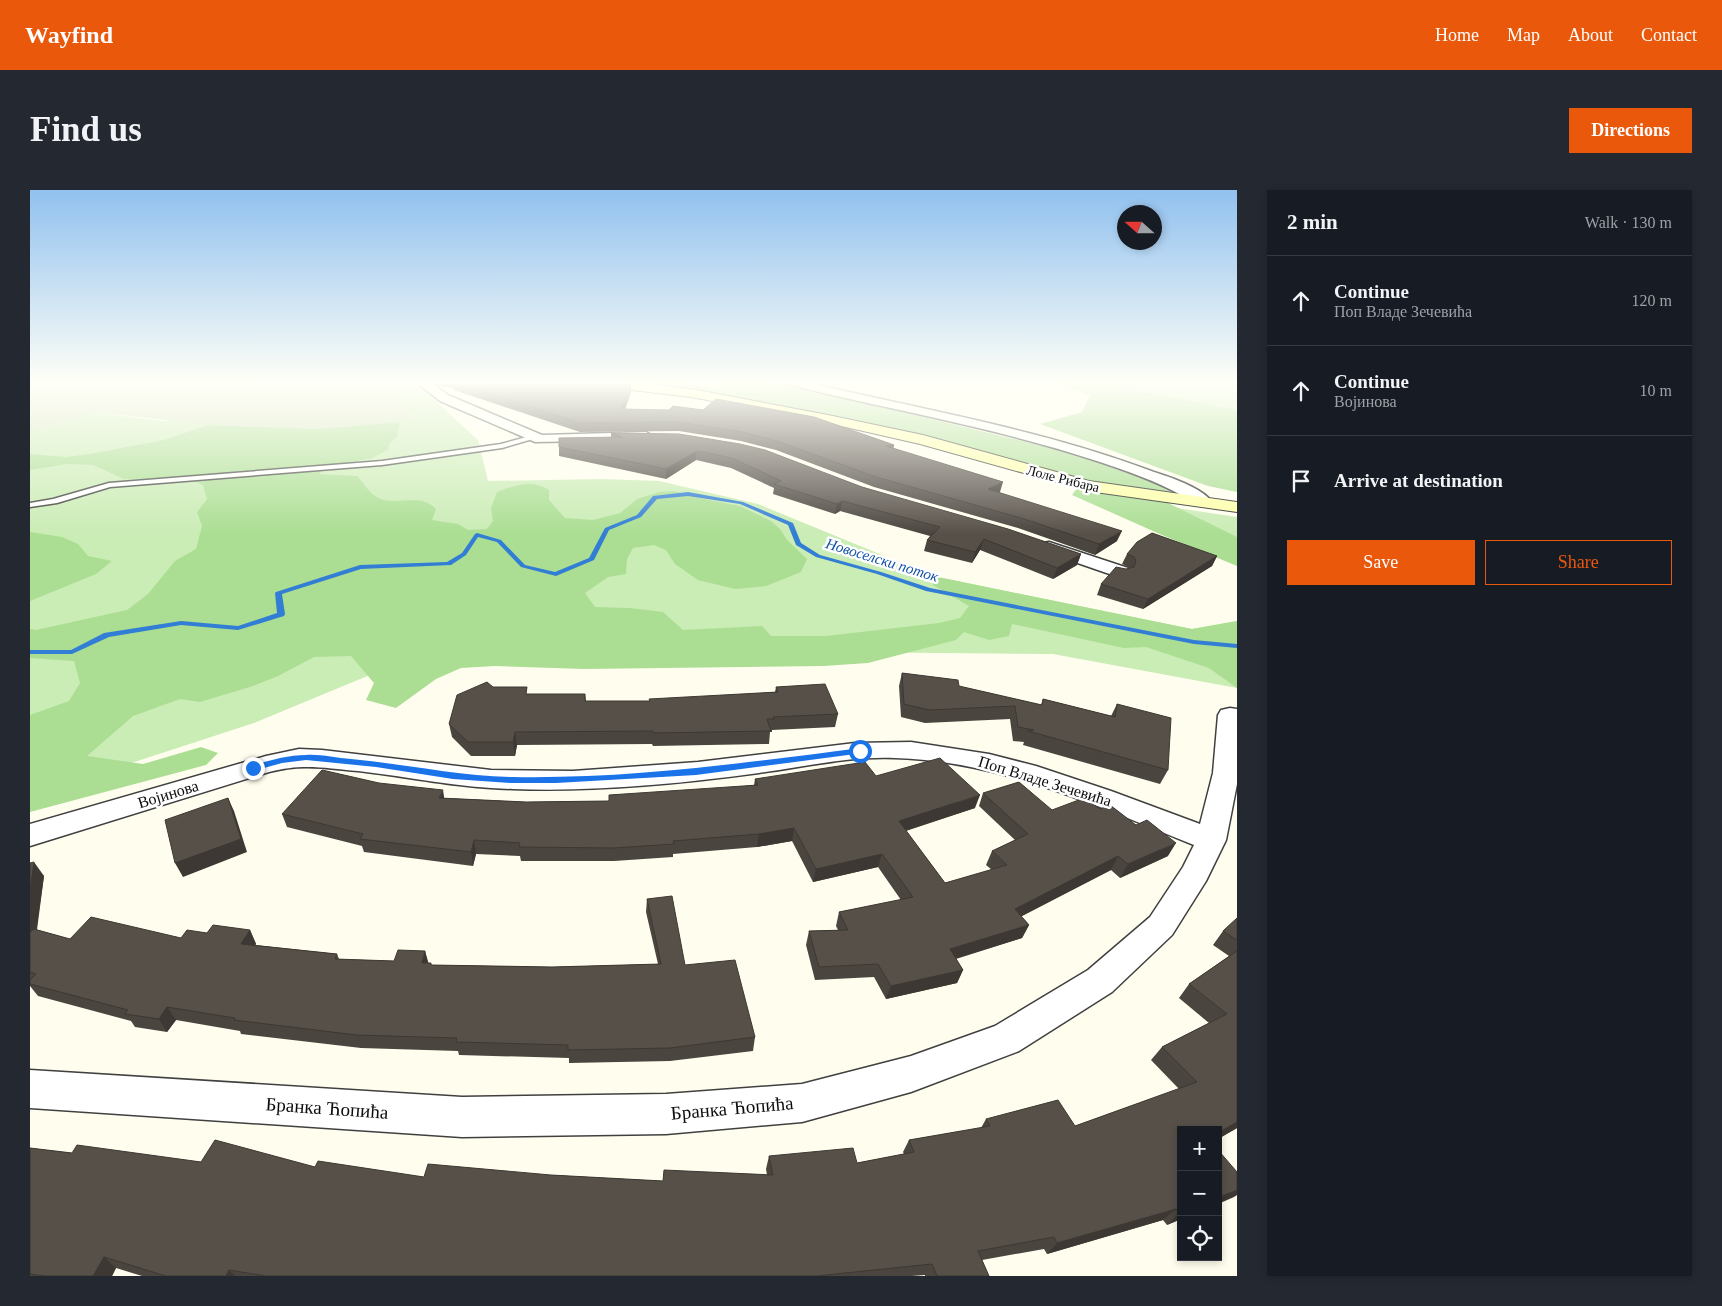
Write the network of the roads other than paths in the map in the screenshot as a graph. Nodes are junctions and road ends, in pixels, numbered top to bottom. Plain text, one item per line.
1 (524, 433) edge
2 (891, 433) edge
3 (1011, 433) edge
4 (534, 437) junction
5 (659, 437) edge
6 (1203, 501) junction
7 (30, 505) edge
8 (1237, 507) edge
9 (1038, 544) edge
10 (1121, 572) edge
11 (1230, 715) dead end
12 (306, 757) joint
13 (30, 835) edge
14 (1211, 840) junction
15 (30, 1089) edge

1 - 4 street
2 - 6 street, Лоле Рибара
3 - 6 street
4 - 5 street
4 - 7 lane
6 - 8 street, Лоле Рибара
9 - 10 street
11 - 14 street, Бранка Ћопића
12 - 13 street, Војинова
12 - 14 street, Поп Владе Зечевића
14 - 15 street, Бранка Ћопића

